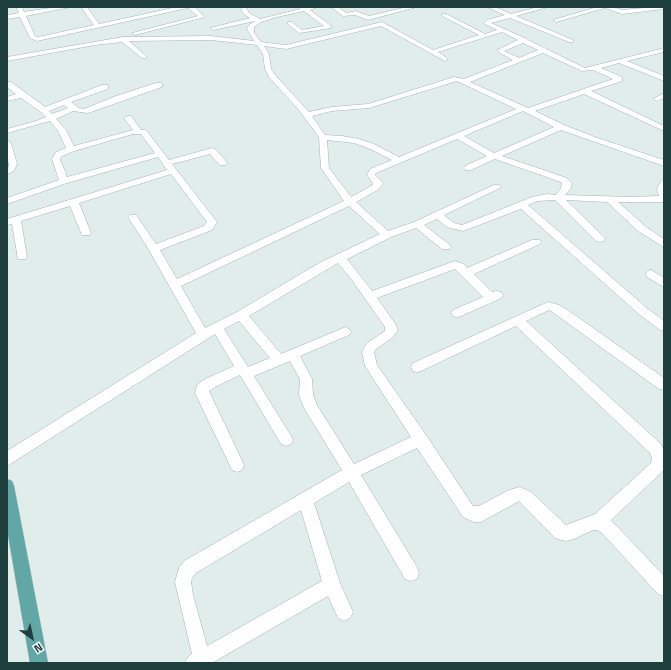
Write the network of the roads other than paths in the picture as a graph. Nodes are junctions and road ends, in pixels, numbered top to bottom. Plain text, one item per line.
1 (19, 7) edge
2 (68, 7) edge
3 (84, 7) edge
4 (185, 7) edge
5 (190, 7) edge
6 (246, 7) edge
7 (315, 7) edge
8 (352, 7) edge
9 (413, 7) edge
10 (417, 7) edge
11 (490, 7) edge
12 (545, 7) edge
13 (604, 7) edge
14 (608, 7) edge
15 (303, 8) edge
16 (336, 8) edge
17 (532, 8) edge
18 (662, 9) edge
19 (22, 15) junction
20 (444, 15) dead end
21 (510, 16) junction
22 (7, 17) edge
23 (257, 20) junction
24 (556, 20) dead end
25 (290, 23) dead end
26 (98, 26) junction
27 (213, 28) dead end
28 (503, 30) junction
29 (545, 30) junction
30 (485, 36) junction
31 (126, 39) junction
32 (523, 39) junction
33 (571, 41) dead end
34 (258, 44) junction
35 (544, 50) junction
36 (664, 50) edge
37 (432, 52) junction
38 (654, 52) junction
39 (664, 56) edge
40 (144, 57) dead end
41 (7, 59) edge
42 (445, 59) dead end
43 (518, 60) junction
44 (620, 61) junction
45 (595, 68) junction
46 (664, 79) edge
47 (464, 82) junction
48 (8, 84) edge
49 (159, 85) dead end
50 (106, 88) dead end
51 (584, 91) junction
52 (22, 95) junction
53 (664, 95) edge
54 (7, 99) edge
55 (657, 99) dead end
56 (65, 102) junction
57 (74, 108) junction
58 (44, 110) junction
59 (525, 110) junction
60 (307, 115) junction
61 (52, 118) junction
62 (128, 118) dead end
63 (561, 127) junction
64 (664, 129) edge
65 (7, 131) edge
66 (138, 131) junction
67 (458, 136) junction
68 (323, 137) junction
69 (7, 143) edge
70 (71, 149) junction
71 (160, 154) junction
72 (492, 156) junction
73 (398, 160) junction
74 (223, 163) dead end
75 (664, 163) edge
76 (169, 167) junction
77 (468, 168) dead end
78 (7, 171) edge
79 (64, 180) junction
80 (664, 183) edge
81 (497, 187) dead end
82 (558, 198) junction
83 (8, 199) edge
84 (609, 199) junction
85 (664, 199) edge
86 (73, 201) junction
87 (350, 202) junction
88 (522, 204) junction
89 (437, 214) junction
90 (133, 217) dead end
91 (12, 220) edge
92 (417, 224) junction
93 (86, 233) dead end
94 (387, 235) junction
95 (600, 239) dead end
96 (536, 242) dead end
97 (664, 244) edge
98 (446, 247) dead end
99 (154, 249) junction
100 (22, 257) dead end
101 (340, 258) junction
102 (466, 273) junction
103 (651, 274) dead end
104 (664, 283) edge
105 (174, 285) junction
106 (370, 296) junction
107 (457, 313) dead end
108 (240, 315) junction
109 (516, 320) junction
110 (217, 327) junction
111 (664, 327) edge
112 (345, 332) dead end
113 (203, 334) junction
114 (293, 355) junction
115 (279, 360) junction
116 (417, 367) dead end
117 (244, 371) junction
118 (664, 385) edge
119 (421, 439) junction
120 (286, 440) dead end
121 (7, 459) edge
122 (237, 465) dead end
123 (351, 473) junction
124 (7, 486) edge
125 (306, 501) junction
126 (598, 522) junction
127 (411, 573) dead end
128 (332, 585) junction
129 (664, 588) edge
130 (344, 612) dead end
131 (199, 661) edge
132 (40, 663) edge

1 - 19 street
2 - 19 street
3 - 26 street
4 - 26 street
5 - 31 street
6 - 23 street
7 - 15 street
8 - 16 street
9 - 10 street
9 - 16 street
11 - 21 street
12 - 17 street
13 - 24 street
14 - 18 street
15 - 23 street
15 - 25 street
17 - 21 street
19 - 22 street
19 - 26 street
20 - 30 street
21 - 28 street
21 - 29 street
23 - 27 street
23 - 34 street
28 - 30 street
28 - 32 street
29 - 32 street
29 - 33 street
30 - 37 street
31 - 34 street
31 - 40 street
31 - 41 street
32 - 35 street
32 - 43 street
34 - 37 street
34 - 60 street
35 - 43 street
35 - 45 street
36 - 38 street
37 - 42 street
38 - 39 street
38 - 44 street
43 - 47 street
44 - 45 street
44 - 46 street
45 - 51 street
47 - 59 street
47 - 60 street
48 - 52 street
49 - 57 street
50 - 56 street
51 - 59 street
51 - 64 street
52 - 54 street
52 - 58 street
53 - 55 street
56 - 57 street
56 - 58 street
57 - 61 street
58 - 61 street
59 - 63 street
59 - 67 street
60 - 68 street
61 - 65 street
61 - 70 street
62 - 66 street
63 - 72 street
63 - 75 street
66 - 70 street
66 - 71 street
67 - 72 street
67 - 73 street
68 - 73 street
68 - 87 street
69 - 78 street
70 - 79 street
71 - 76 street
71 - 79 street
72 - 77 street
72 - 82 street
73 - 87 street
74 - 76 street
76 - 86 street
76 - 99 street
79 - 83 street
80 - 85 street
81 - 89 street
82 - 84 street
82 - 88 street
82 - 95 street
84 - 85 street
84 - 97 street
86 - 91 street
86 - 93 street
87 - 94 street
87 - 105 street
88 - 89 street
88 - 111 street
89 - 92 street
90 - 99 street
91 - 100 street
92 - 94 street
92 - 98 street
94 - 101 street
96 - 102 street
99 - 105 street
101 - 106 street
101 - 108 street
102 - 106 street
102 - 107 street
103 - 104 street
105 - 113 street
106 - 119 street
108 - 110 street
108 - 115 street
109 - 116 street
109 - 118 street
109 - 126 street
110 - 113 street
110 - 117 street
112 - 114 street
113 - 121 street
114 - 115 street
114 - 123 street
115 - 117 street
117 - 120 street
117 - 122 street
119 - 123 street
119 - 126 street
123 - 125 street
123 - 127 street
124 - 132 main road
125 - 128 street
125 - 131 street
126 - 129 street
128 - 130 street
128 - 131 street

